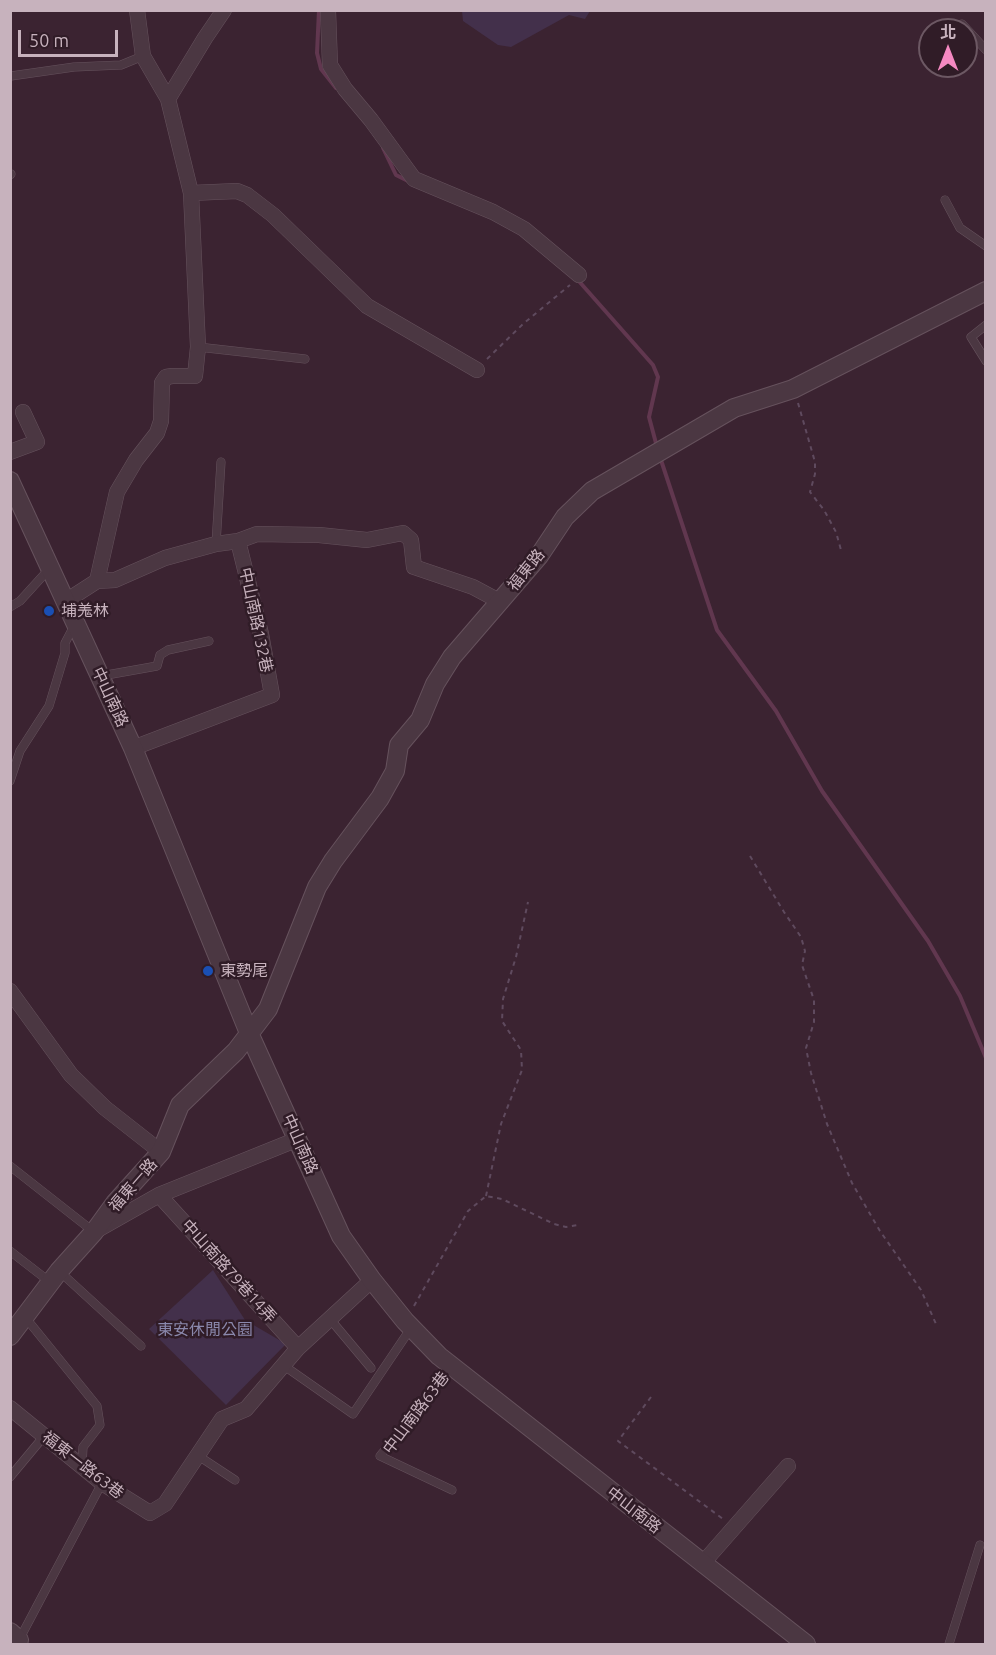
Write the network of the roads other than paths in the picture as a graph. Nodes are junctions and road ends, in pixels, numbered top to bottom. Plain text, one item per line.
1 (137, 10) edge
2 (224, 10) edge
3 (328, 10) edge
4 (143, 56) junction
5 (11, 76) edge
6 (168, 99) junction
7 (191, 193) junction
8 (945, 200) dead end
9 (986, 246) edge
10 (579, 276) dead end
11 (981, 296) edge
12 (986, 325) edge
13 (198, 347) junction
14 (304, 359) dead end
15 (986, 361) edge
16 (477, 370) road end
17 (23, 412) dead end
18 (10, 452) edge
19 (221, 462) dead end
20 (12, 486) edge
21 (238, 542) junction
22 (216, 544) junction
23 (50, 568) junction
24 (97, 581) junction
25 (66, 601) junction
26 (501, 602) junction
27 (10, 607) edge
28 (75, 625) junction
29 (209, 641) dead end
30 (101, 676) junction
31 (133, 748) junction
32 (10, 781) edge
33 (10, 991) edge
34 (249, 1032) junction
35 (298, 1139) junction
36 (161, 1152) junction
37 (10, 1167) edge
38 (159, 1195) junction
39 (94, 1232) junction
40 (10, 1251) edge
41 (54, 1276) junction
42 (372, 1280) junction
43 (25, 1317) junction
44 (330, 1319) junction
45 (408, 1324) junction
46 (10, 1336) edge
47 (141, 1346) dead end
48 (298, 1348) junction
49 (283, 1365) junction
50 (452, 1366) junction
51 (371, 1368) dead end
52 (10, 1408) edge
53 (45, 1436) junction
54 (197, 1455) junction
55 (81, 1466) junction
56 (788, 1466) dead end
57 (10, 1476) edge
58 (235, 1480) dead end
59 (102, 1483) junction
60 (452, 1490) dead end
61 (981, 1545) dead end
62 (702, 1564) junction
63 (17, 1640) edge
64 (806, 1644) edge
65 (949, 1644) edge

1 - 4 street
2 - 6 street
3 - 10 street
4 - 5 lane
4 - 6 street
6 - 7 street
7 - 13 street
7 - 16 street
8 - 9 lane
11 - 26 street, 福東路
12 - 15 lane
13 - 14 lane
13 - 24 street
17 - 18 street
19 - 22 lane
20 - 23 street, 中山南路
21 - 22 street
21 - 26 street
21 - 31 street, 中山南路132巷
22 - 24 street
23 - 25 street, 中山南路
23 - 27 lane
24 - 25 street
25 - 28 street, 中山南路
26 - 34 street, 福東路
28 - 30 street, 中山南路
28 - 32 lane
29 - 30 lane
30 - 31 street, 中山南路
31 - 34 street, 中山南路
33 - 36 street
34 - 35 street, 中山南路
34 - 36 street, 福東一路
35 - 38 street
35 - 42 street, 中山南路
36 - 39 street, 福東一路
37 - 39 lane
38 - 39 street
38 - 48 street, 中山南路79巷14弄
39 - 41 street, 福東一路
40 - 41 lane
41 - 43 street, 福東一路
41 - 47 lane
42 - 44 street, 福東一路63巷
42 - 45 street, 中山南路
43 - 46 street, 福東一路
43 - 55 lane
44 - 48 street, 福東一路63巷
44 - 51 lane
45 - 49 lane
45 - 50 street, 中山南路
48 - 49 street, 福東一路63巷
49 - 54 street, 福東一路63巷
50 - 60 lane, 中山南路63巷
50 - 62 street, 中山南路
52 - 53 street, 福東一路63巷
53 - 55 street, 福東一路63巷
53 - 57 lane
54 - 58 lane
54 - 59 street, 福東一路63巷
55 - 59 street, 福東一路63巷
56 - 62 street
59 - 63 lane
61 - 65 lane
62 - 64 street, 中山南路

